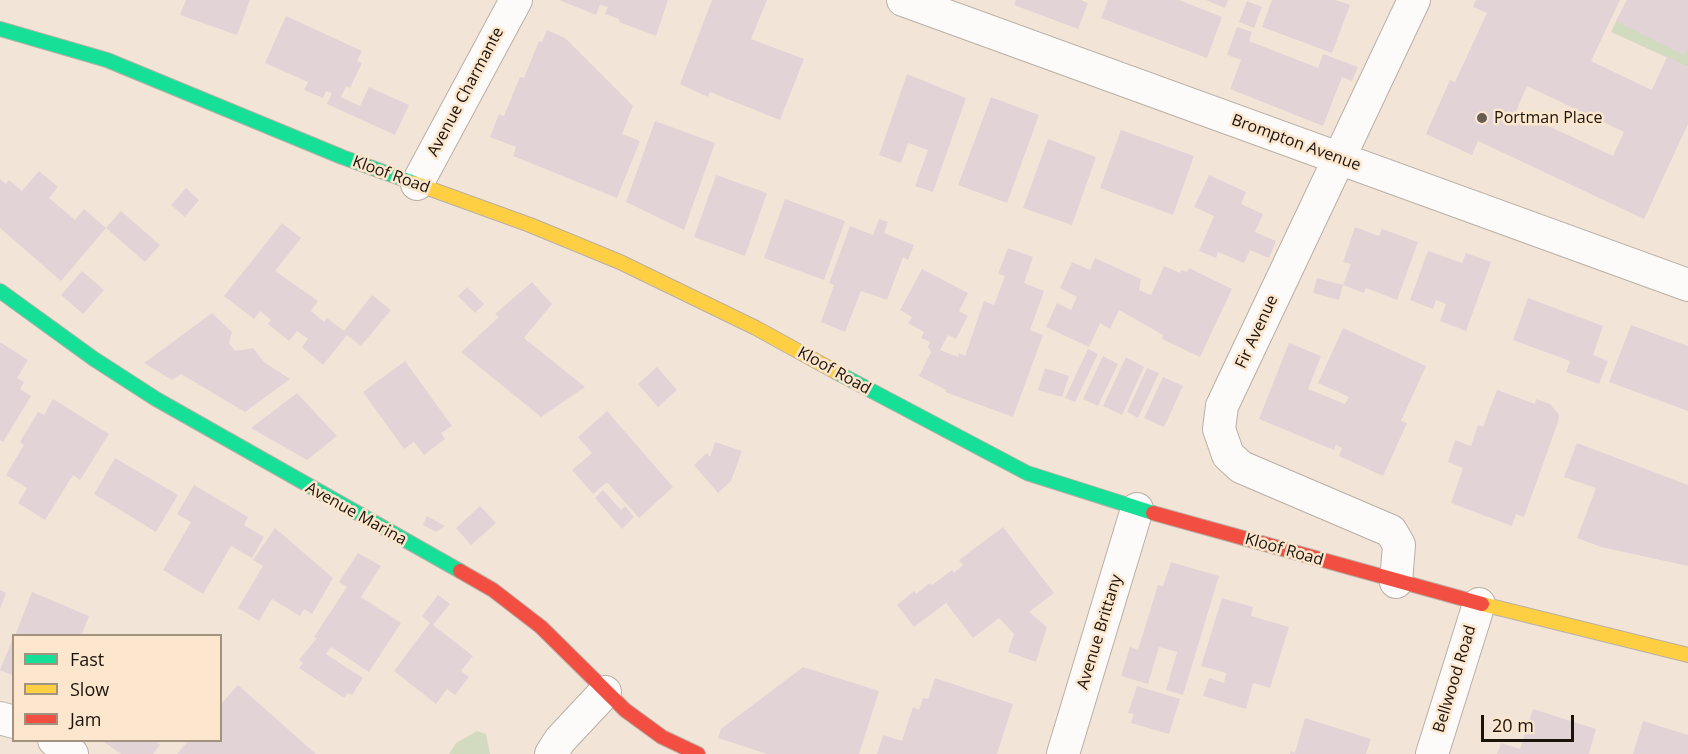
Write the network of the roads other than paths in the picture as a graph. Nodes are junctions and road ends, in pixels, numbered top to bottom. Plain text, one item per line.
1 (516, 0) edge
2 (903, 0) edge
3 (1414, 0) edge
4 (0, 29) edge
5 (1339, 160) junction
6 (417, 184) junction
7 (1688, 285) edge
8 (0, 291) edge
9 (1137, 509) junction
10 (1396, 582) junction
11 (1479, 604) junction
12 (1688, 655) edge
13 (605, 692) junction
14 (55, 742) edge
15 (72, 754) edge
16 (551, 754) edge
17 (698, 754) edge
18 (1063, 754) edge
19 (1432, 754) edge

1 - 6 street, Avenue Charmante
2 - 5 street, Brompton Avenue
3 - 5 street, Fir Avenue
4 - 6 main road, Kloof Road
5 - 7 street, Brompton Avenue
5 - 10 street, Fir Avenue
6 - 9 main road, Kloof Road
8 - 13 main road, Avenue Marina
9 - 10 main road, Kloof Road
9 - 18 street, Avenue Brittany
10 - 11 main road, Kloof Road
11 - 12 main road, Kloof Road
11 - 19 street, Bellwood Road
13 - 16 street
13 - 17 main road, Avenue Marina
14 - 15 street

